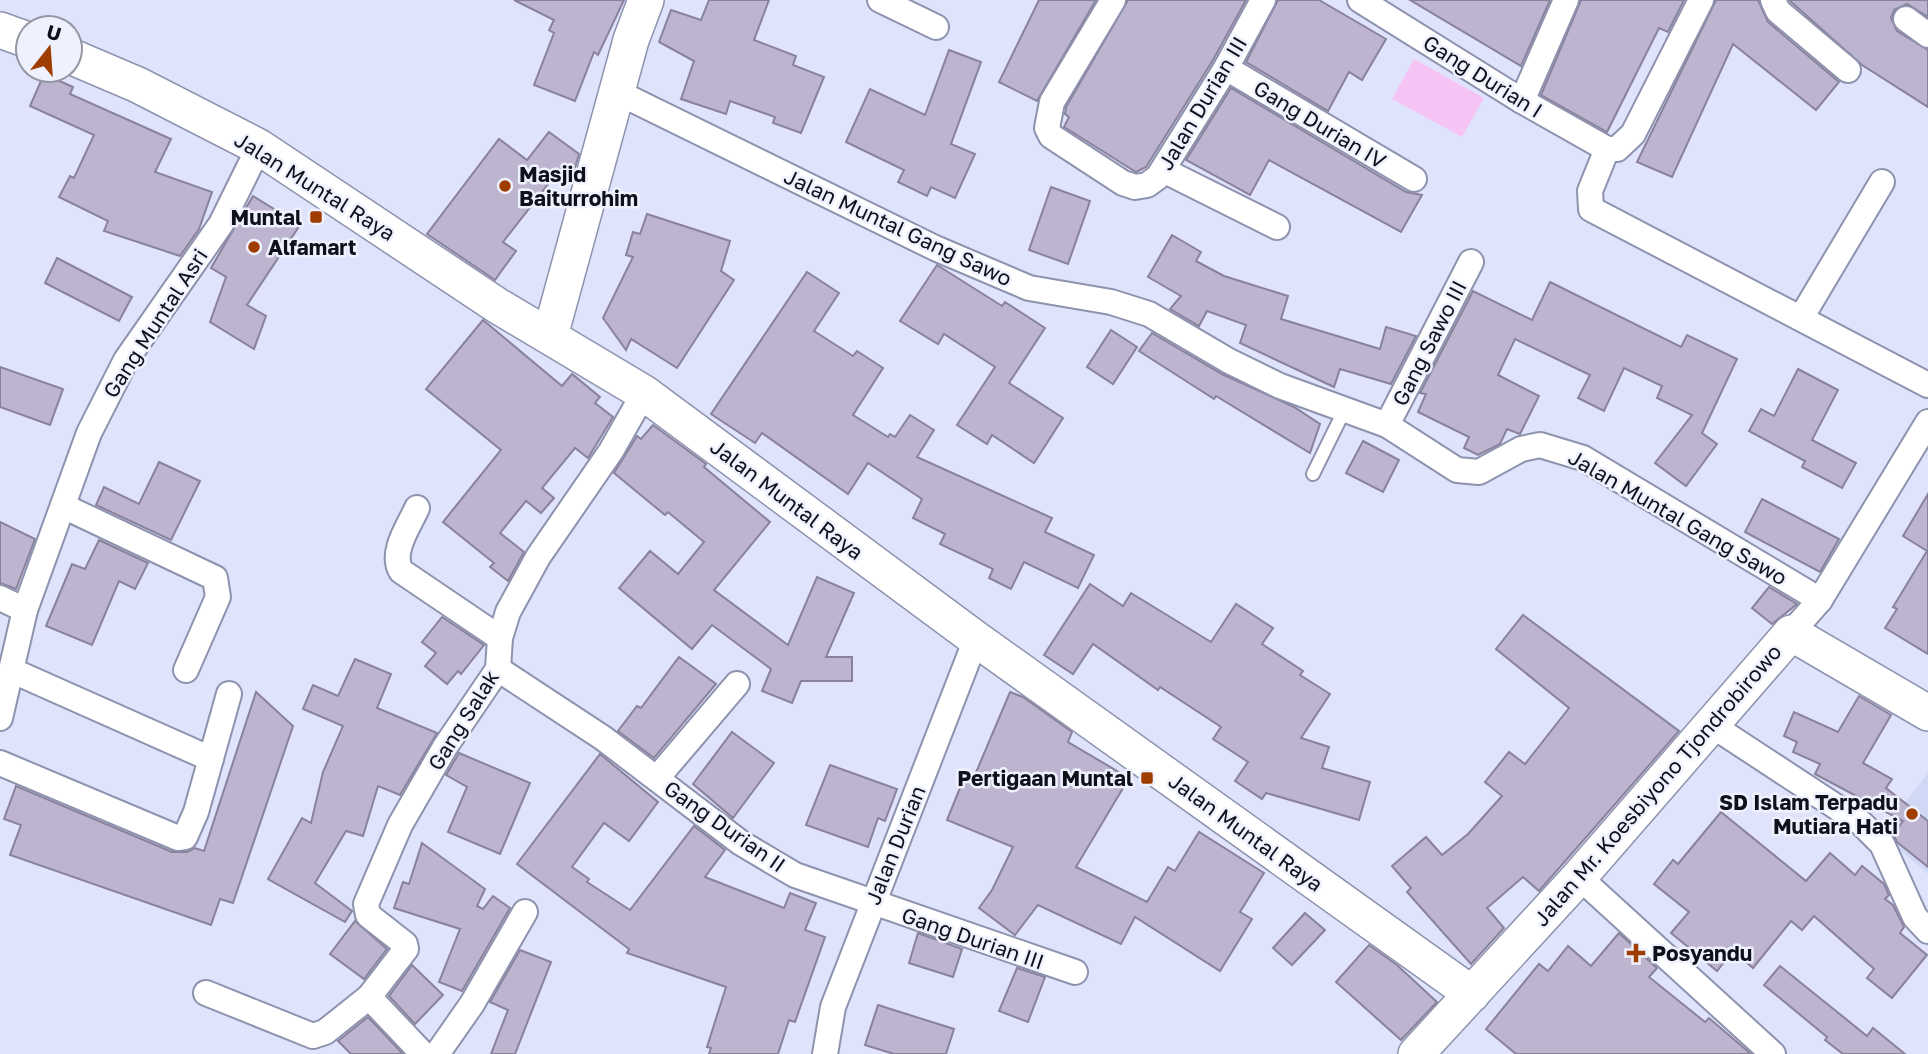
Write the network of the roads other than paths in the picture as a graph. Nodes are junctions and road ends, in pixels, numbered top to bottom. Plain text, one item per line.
1 (646, 0) edge
2 (880, 0) edge
3 (1113, 0) edge
4 (1263, 0) edge
5 (1360, 0) edge
6 (1566, 0) edge
7 (1701, 0) edge
8 (1773, 0) edge
9 (1906, 19) dead end
10 (936, 27) dead end
11 (1928, 35) edge
12 (84, 62) edge
13 (1226, 68) junction
14 (1848, 70) dead end
15 (617, 92) junction
16 (1522, 102) junction
17 (258, 147) junction
18 (1607, 149) junction
19 (1163, 170) junction
20 (1414, 179) dead end
21 (1882, 182) dead end
22 (1277, 227) dead end
23 (1471, 262) dead end
24 (1801, 318) junction
25 (550, 335) junction
26 (1928, 385) edge
27 (644, 393) junction
28 (1344, 411) junction
29 (1928, 422) edge
30 (1388, 425) junction
31 (1313, 474) dead end
32 (63, 506) junction
33 (417, 508) dead end
34 (0, 598) edge
35 (1820, 600) junction
36 (25, 610) junction
37 (1791, 633) junction
38 (500, 638) junction
39 (976, 639) junction
40 (498, 669) junction
41 (186, 670) dead end
42 (13, 671) junction
43 (737, 684) dead end
44 (229, 694) dead end
45 (1928, 713) edge
46 (0, 718) edge
47 (1710, 724) junction
48 (211, 759) junction
49 (0, 763) edge
50 (657, 778) junction
51 (1578, 877) junction
52 (872, 904) junction
53 (525, 912) dead end
54 (1928, 931) edge
55 (1075, 972) dead end
56 (206, 993) dead end
57 (1472, 994) junction
58 (369, 997) junction
59 (423, 1054) edge
60 (437, 1054) edge
61 (825, 1054) edge
62 (1416, 1054) edge
63 (1773, 1054) edge

1 - 15 main road
2 - 10 street
3 - 19 street, Jalan Durian III
4 - 13 street, Jalan Durian III
5 - 16 street, Gang Durian I
6 - 16 street
7 - 18 street
8 - 14 street
9 - 11 street
12 - 17 main road, Jalan Muntal Raya
13 - 19 street, Jalan Durian III
13 - 20 street, Gang Durian IV
15 - 25 main road
15 - 28 street, Jalan Muntal Gang Sawo
16 - 18 street, Gang Durian I
17 - 25 main road, Jalan Muntal Raya
17 - 32 street, Gang Muntal Asri
18 - 24 street
19 - 22 street
21 - 24 street
23 - 30 street, Gang Sawo III
24 - 26 street
25 - 27 main road, Jalan Muntal Raya
27 - 38 street, Gang Salak
27 - 39 main road, Jalan Muntal Raya
28 - 30 street, Jalan Muntal Gang Sawo
28 - 31 lane
29 - 35 street
30 - 35 street, Jalan Muntal Gang Sawo
32 - 36 street, Gang Muntal Asri
32 - 41 street
33 - 38 street
34 - 36 street
35 - 37 street
36 - 42 street, Gang Muntal Asri
37 - 45 main road, Jalan Mr. Koesbiyono Tjondrobirowo
37 - 47 main road, Jalan Mr. Koesbiyono Tjondrobirowo
38 - 40 street, Gang Salak
39 - 52 street, Jalan Durian
39 - 57 main road, Jalan Muntal Raya
40 - 50 street, Gang Durian II
40 - 58 street, Gang Salak
42 - 46 street, Gang Muntal Asri
42 - 48 street
43 - 50 street, Gang Durian II
44 - 48 street
47 - 51 main road, Jalan Mr. Koesbiyono Tjondrobirowo
47 - 54 street
48 - 49 street
50 - 52 street, Gang Durian II
51 - 57 main road, Jalan Mr. Koesbiyono Tjondrobirowo
51 - 63 street
52 - 55 street, Gang Durian III
52 - 61 street, Jalan Durian
53 - 60 street
56 - 58 street
57 - 62 main road, Jalan Mr. Koesbiyono Tjondrobirowo
58 - 59 street

